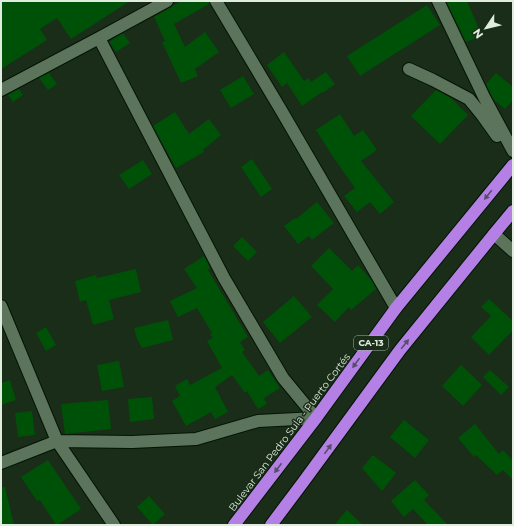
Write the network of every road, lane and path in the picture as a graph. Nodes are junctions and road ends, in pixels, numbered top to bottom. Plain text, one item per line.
1 (167, 1) edge
2 (216, 1) edge
3 (438, 1) edge
4 (99, 38) junction
5 (409, 69) dead end
6 (1, 90) edge
7 (513, 151) edge
8 (513, 164) edge
9 (513, 211) edge
10 (494, 234) junction
11 (513, 251) edge
12 (1, 306) edge
13 (396, 308) junction
14 (316, 418) junction
15 (57, 441) junction
16 (1, 462) edge
17 (114, 525) edge
18 (234, 525) edge
19 (271, 525) edge

1 - 4 street
2 - 13 street
3 - 7 street
4 - 6 street
4 - 14 street
5 - 8 street
8 -> 13 highway, Bulevar San Pedro Sula - Puerto Cortés / CA-13
9 - 10 highway, CA-13
10 - 11 street
19 -> 10 highway, CA-13
12 - 15 street
13 -> 14 highway, Bulevar San Pedro Sula - Puerto Cortés / CA-13
14 - 15 street
14 -> 18 highway, Bulevar San Pedro Sula - Puerto Cortés / CA-13
15 - 16 street
15 - 17 street

